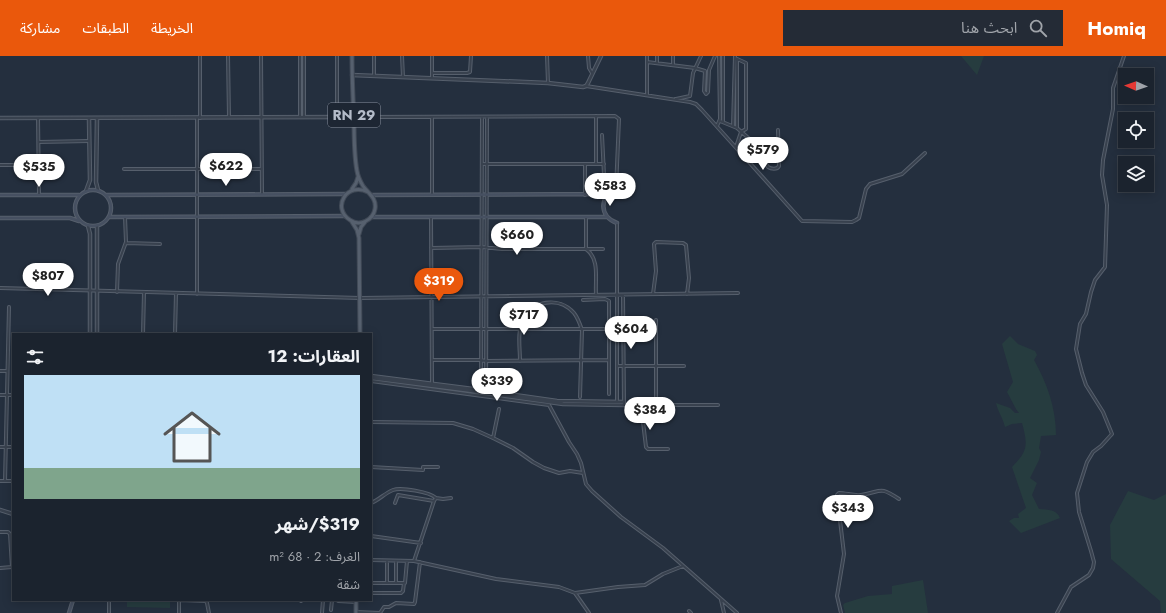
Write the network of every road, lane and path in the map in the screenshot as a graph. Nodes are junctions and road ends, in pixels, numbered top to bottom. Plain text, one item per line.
1 (200, 56) edge
2 (228, 56) edge
3 (261, 56) edge
4 (300, 56) edge
5 (304, 56) edge
6 (337, 56) edge
7 (352, 56) edge
8 (374, 56) edge
9 (402, 56) edge
10 (432, 56) edge
11 (471, 56) edge
12 (547, 56) edge
13 (588, 56) edge
14 (601, 56) edge
15 (647, 56) edge
16 (657, 56) edge
17 (673, 56) edge
18 (700, 56) edge
19 (715, 56) edge
20 (719, 56) edge
21 (723, 56) edge
22 (1124, 56) edge
23 (736, 58) edge
24 (647, 62) junction
25 (656, 63) junction
26 (673, 65) junction
27 (695, 68) junction
28 (432, 73) junction
29 (592, 73) junction
30 (352, 74) junction
31 (374, 75) junction
32 (403, 77) junction
33 (432, 78) junction
34 (300, 82) junction
35 (304, 82) junction
36 (548, 83) junction
37 (586, 86) junction
38 (647, 95) junction
39 (675, 100) junction
40 (337, 110) dead end
41 (487, 116) junction
42 (596, 116) junction
43 (228, 117) junction
44 (261, 117) junction
45 (300, 117) junction
46 (304, 117) junction
47 (354, 117) junction
48 (432, 117) junction
49 (482, 117) junction
50 (0, 118) edge
51 (38, 118) junction
52 (89, 118) junction
53 (199, 118) junction
54 (97, 119) junction
55 (720, 120) junction
56 (723, 122) junction
57 (717, 126) junction
58 (733, 126) junction
59 (737, 128) junction
60 (778, 130) dead end
61 (741, 132) junction
62 (602, 135) dead end
63 (89, 141) junction
64 (38, 142) junction
65 (736, 147) junction
66 (925, 153) dead end
67 (482, 164) junction
68 (487, 164) junction
69 (585, 164) junction
70 (596, 164) junction
71 (604, 164) junction
72 (0, 165) edge
73 (38, 165) junction
74 (262, 168) junction
75 (124, 169) dead end
76 (197, 169) junction
77 (358, 173) junction
78 (604, 175) dead end
79 (86, 190) junction
80 (98, 190) junction
81 (616, 190) joint
82 (350, 191) junction
83 (368, 192) junction
84 (80, 194) junction
85 (106, 194) junction
86 (197, 194) junction
87 (262, 194) junction
88 (346, 194) junction
89 (585, 194) junction
90 (608, 194) junction
91 (0, 195) edge
92 (39, 195) junction
93 (372, 195) junction
94 (432, 195) junction
95 (482, 195) junction
96 (486, 195) junction
97 (345, 216) junction
98 (108, 217) junction
99 (125, 217) junction
100 (197, 217) junction
101 (371, 217) junction
102 (586, 217) junction
103 (606, 217) junction
104 (0, 218) edge
105 (431, 218) junction
106 (482, 218) junction
107 (486, 218) junction
108 (79, 221) junction
109 (366, 221) junction
110 (352, 222) junction
111 (617, 223) joint
112 (88, 226) junction
113 (97, 226) junction
114 (359, 238) junction
115 (126, 243) junction
116 (160, 244) dead end
117 (482, 247) junction
118 (431, 248) junction
119 (486, 248) junction
120 (586, 249) junction
121 (603, 249) dead end
122 (0, 288) edge
123 (90, 290) junction
124 (97, 290) junction
125 (117, 292) junction
126 (144, 292) junction
127 (176, 293) junction
128 (738, 293) dead end
129 (197, 294) junction
130 (654, 294) junction
131 (687, 294) junction
132 (596, 295) junction
133 (616, 295) junction
134 (623, 295) junction
135 (482, 296) junction
136 (486, 296) junction
137 (432, 297) junction
138 (360, 298) junction
139 (583, 300) dead end
140 (9, 307) dead end
141 (656, 320) dead end
142 (432, 329) junction
143 (482, 329) junction
144 (486, 329) junction
145 (520, 329) junction
146 (581, 329) junction
147 (610, 329) junction
148 (617, 329) junction
149 (90, 333) edge
150 (97, 333) edge
151 (143, 333) edge
152 (175, 333) edge
153 (360, 333) edge
154 (8, 344) junction
155 (12, 344) edge
156 (432, 360) junction
157 (482, 360) junction
158 (520, 360) junction
159 (581, 360) junction
160 (609, 360) junction
161 (486, 361) junction
162 (618, 366) junction
163 (624, 366) junction
164 (656, 366) junction
165 (684, 366) dead end
166 (0, 371) edge
167 (7, 371) junction
168 (372, 379) edge
169 (372, 379) edge
170 (432, 384) junction
171 (481, 391) junction
172 (486, 392) junction
173 (608, 394) dead end
174 (0, 395) edge
175 (7, 395) junction
176 (12, 395) edge
177 (580, 397) dead end
178 (617, 403) junction
179 (624, 403) junction
180 (641, 405) junction
181 (656, 405) junction
182 (718, 405) dead end
183 (499, 409) dead end
184 (372, 422) edge
185 (494, 438) junction
186 (0, 447) edge
187 (6, 447) junction
188 (12, 447) edge
189 (668, 449) dead end
190 (372, 467) edge
191 (438, 467) dead end
192 (583, 473) junction
193 (0, 481) edge
194 (5, 481) junction
195 (12, 481) edge
196 (436, 498) junction
197 (451, 498) dead end
198 (899, 499) dead end
199 (434, 501) junction
200 (372, 502) edge
201 (395, 502) dead end
202 (0, 510) edge
203 (12, 514) edge
204 (0, 532) edge
205 (372, 536) edge
206 (421, 543) junction
207 (372, 560) edge
208 (387, 561) junction
209 (396, 561) junction
210 (407, 561) junction
211 (414, 561) junction
212 (420, 562) junction
213 (683, 566) junction
214 (0, 568) edge
215 (12, 568) edge
216 (386, 582) junction
217 (374, 583) dead end
218 (396, 583) junction
219 (404, 583) junction
220 (372, 593) edge
221 (575, 593) junction
222 (721, 599) junction
223 (73, 601) edge
224 (109, 601) edge
225 (179, 601) edge
226 (205, 601) edge
227 (323, 601) edge
228 (332, 601) edge
229 (338, 601) dead end
230 (356, 601) edge
231 (331, 610) dead end
232 (356, 612) edge
233 (69, 613) edge
234 (109, 613) edge
235 (179, 613) edge
236 (209, 613) edge
237 (322, 613) edge
238 (589, 613) edge
239 (724, 613) edge
240 (737, 613) edge
241 (841, 613) edge
242 (1057, 613) edge

1 - 53 street
2 - 43 street
3 - 44 street
4 - 34 street
5 - 35 street
6 - 40 street
7 - 30 main road, RN 29
8 - 31 street
9 - 32 street
10 - 28 street
11 - 28 street
12 - 36 street
13 - 29 street
14 - 29 street
15 - 24 street
16 - 25 street
17 - 26 street
18 - 27 street
19 - 27 street
20 - 55 street
21 - 56 street
22 - 242 street
23 - 58 street
23 - 59 street
23 - 61 street
24 - 25 street
24 - 38 street
25 - 26 street
26 - 27 street
27 - 39 street
28 - 33 street
29 - 37 street
30 - 31 street
30 - 47 main road, RN 29
31 - 32 street
32 - 33 street
33 - 36 street
34 - 35 street
34 - 45 street
35 - 46 street
36 - 37 street
37 - 38 street
38 - 39 street
39 - 57 street
41 - 42 street
41 - 49 street
41 - 68 street
42 - 70 street
42 - 81 street
43 - 44 street
43 - 53 street
44 - 45 street
44 - 74 street
45 - 46 street
46 - 47 street
47 - 48 street
47 - 77 main road, RN 29
48 - 49 street
48 - 94 street
49 - 67 street
50 - 51 street
51 - 52 street
51 - 64 street
52 - 54 street
52 - 63 street
53 - 54 street
53 - 76 street
54 - 80 street
55 - 56 street
55 - 57 street
56 - 58 street
57 - 65 street
58 - 59 street
59 - 61 street
60 - 61 street
61 - 65 street
62 - 71 street
63 - 64 street
63 - 79 street
64 - 73 street
65 - 66 street
67 - 68 street
67 - 95 street
68 - 69 street
68 - 96 street
69 - 70 street
69 - 89 street
70 - 71 street
71 - 78 street
72 - 73 street
73 - 92 street
74 - 76 street
74 - 87 street
75 - 76 street
76 - 86 street
77 - 82 main road
77 - 83 main road, RN 29
79 - 80 main road
79 - 84 main road
80 - 85 main road
81 - 90 main road
82 - 83 main road
82 - 88 main road
83 - 93 main road, RN 29
84 - 92 main road
84 - 108 main road
85 - 86 main road
85 - 98 main road
86 - 87 main road
86 - 100 street
87 - 88 main road
88 - 97 main road
89 - 90 main road
89 - 96 main road
90 - 103 main road
91 - 92 main road
93 - 94 main road
93 - 101 main road
94 - 95 main road
95 - 96 main road
95 - 106 street
96 - 107 street
97 - 100 main road
97 - 110 main road
98 - 99 main road
98 - 113 main road
99 - 100 main road
99 - 115 street
100 - 129 street
101 - 105 main road
101 - 109 main road
102 - 103 main road
102 - 107 main road
102 - 120 street
103 - 111 main road
104 - 108 main road
105 - 106 main road
105 - 118 street
106 - 107 main road
106 - 117 street
107 - 119 street
108 - 112 main road
109 - 110 main road
109 - 114 main road
110 - 114 main road
111 - 133 street
112 - 113 main road
112 - 123 street
113 - 124 street
114 - 138 main road
115 - 116 street
115 - 125 street
117 - 118 street
117 - 119 street
117 - 135 street
118 - 137 street
119 - 120 street
119 - 136 street
120 - 121 street
120 - 132 street
122 - 123 street
123 - 124 street
123 - 149 street
124 - 125 street
124 - 150 street
125 - 126 street
126 - 127 street
126 - 151 street
127 - 129 street
127 - 152 street
128 - 131 street
129 - 138 street
130 - 131 street
130 - 131 street
130 - 134 street
132 - 133 street
132 - 136 street
133 - 134 street
133 - 148 street
134 - 163 street
135 - 136 street
135 - 137 street
135 - 143 street
136 - 144 street
137 - 138 street
137 - 142 street
138 - 153 main road
139 - 147 street
140 - 154 street
141 - 164 street
142 - 143 street
142 - 156 street
143 - 144 street
143 - 157 street
144 - 145 street
144 - 161 street
145 - 146 street
145 - 146 street
145 - 158 street
146 - 147 street
146 - 159 street
147 - 148 street
147 - 160 street
148 - 162 street
154 - 155 street
154 - 167 street
156 - 157 street
156 - 170 street
157 - 161 street
157 - 171 street
158 - 159 street
158 - 161 street
159 - 160 street
159 - 177 street
160 - 173 street
161 - 172 street
162 - 163 street
162 - 178 street
163 - 164 street
163 - 179 street
164 - 165 street
164 - 181 street
166 - 167 street
167 - 175 street
168 - 170 street
169 - 192 street
170 - 171 street
171 - 172 street
172 - 178 street
174 - 175 street
175 - 176 street
175 - 187 street
178 - 179 street
179 - 180 street
180 - 181 street
180 - 189 street
181 - 182 street
183 - 185 street
184 - 185 street
185 - 192 street
186 - 187 street
187 - 188 street
187 - 194 street
190 - 191 street
192 - 213 street
193 - 194 street
194 - 195 street
196 - 197 street
196 - 199 street
196 - 200 street
198 - 241 street
199 - 201 street
199 - 206 street
202 - 203 street
204 - 215 street
205 - 206 street
206 - 211 street
207 - 208 street
208 - 209 street
208 - 216 street
209 - 210 street
209 - 218 street
210 - 211 street
210 - 219 street
211 - 212 street
212 - 221 street
212 - 232 street
213 - 221 street
213 - 222 street
214 - 215 street
216 - 217 street
216 - 218 street
218 - 219 street
219 - 220 street
221 - 238 street
222 - 239 street
222 - 240 street
223 - 233 main road
224 - 234 street
225 - 235 street
226 - 236 street
227 - 237 street
228 - 231 street
229 - 230 street
230 - 232 main road

